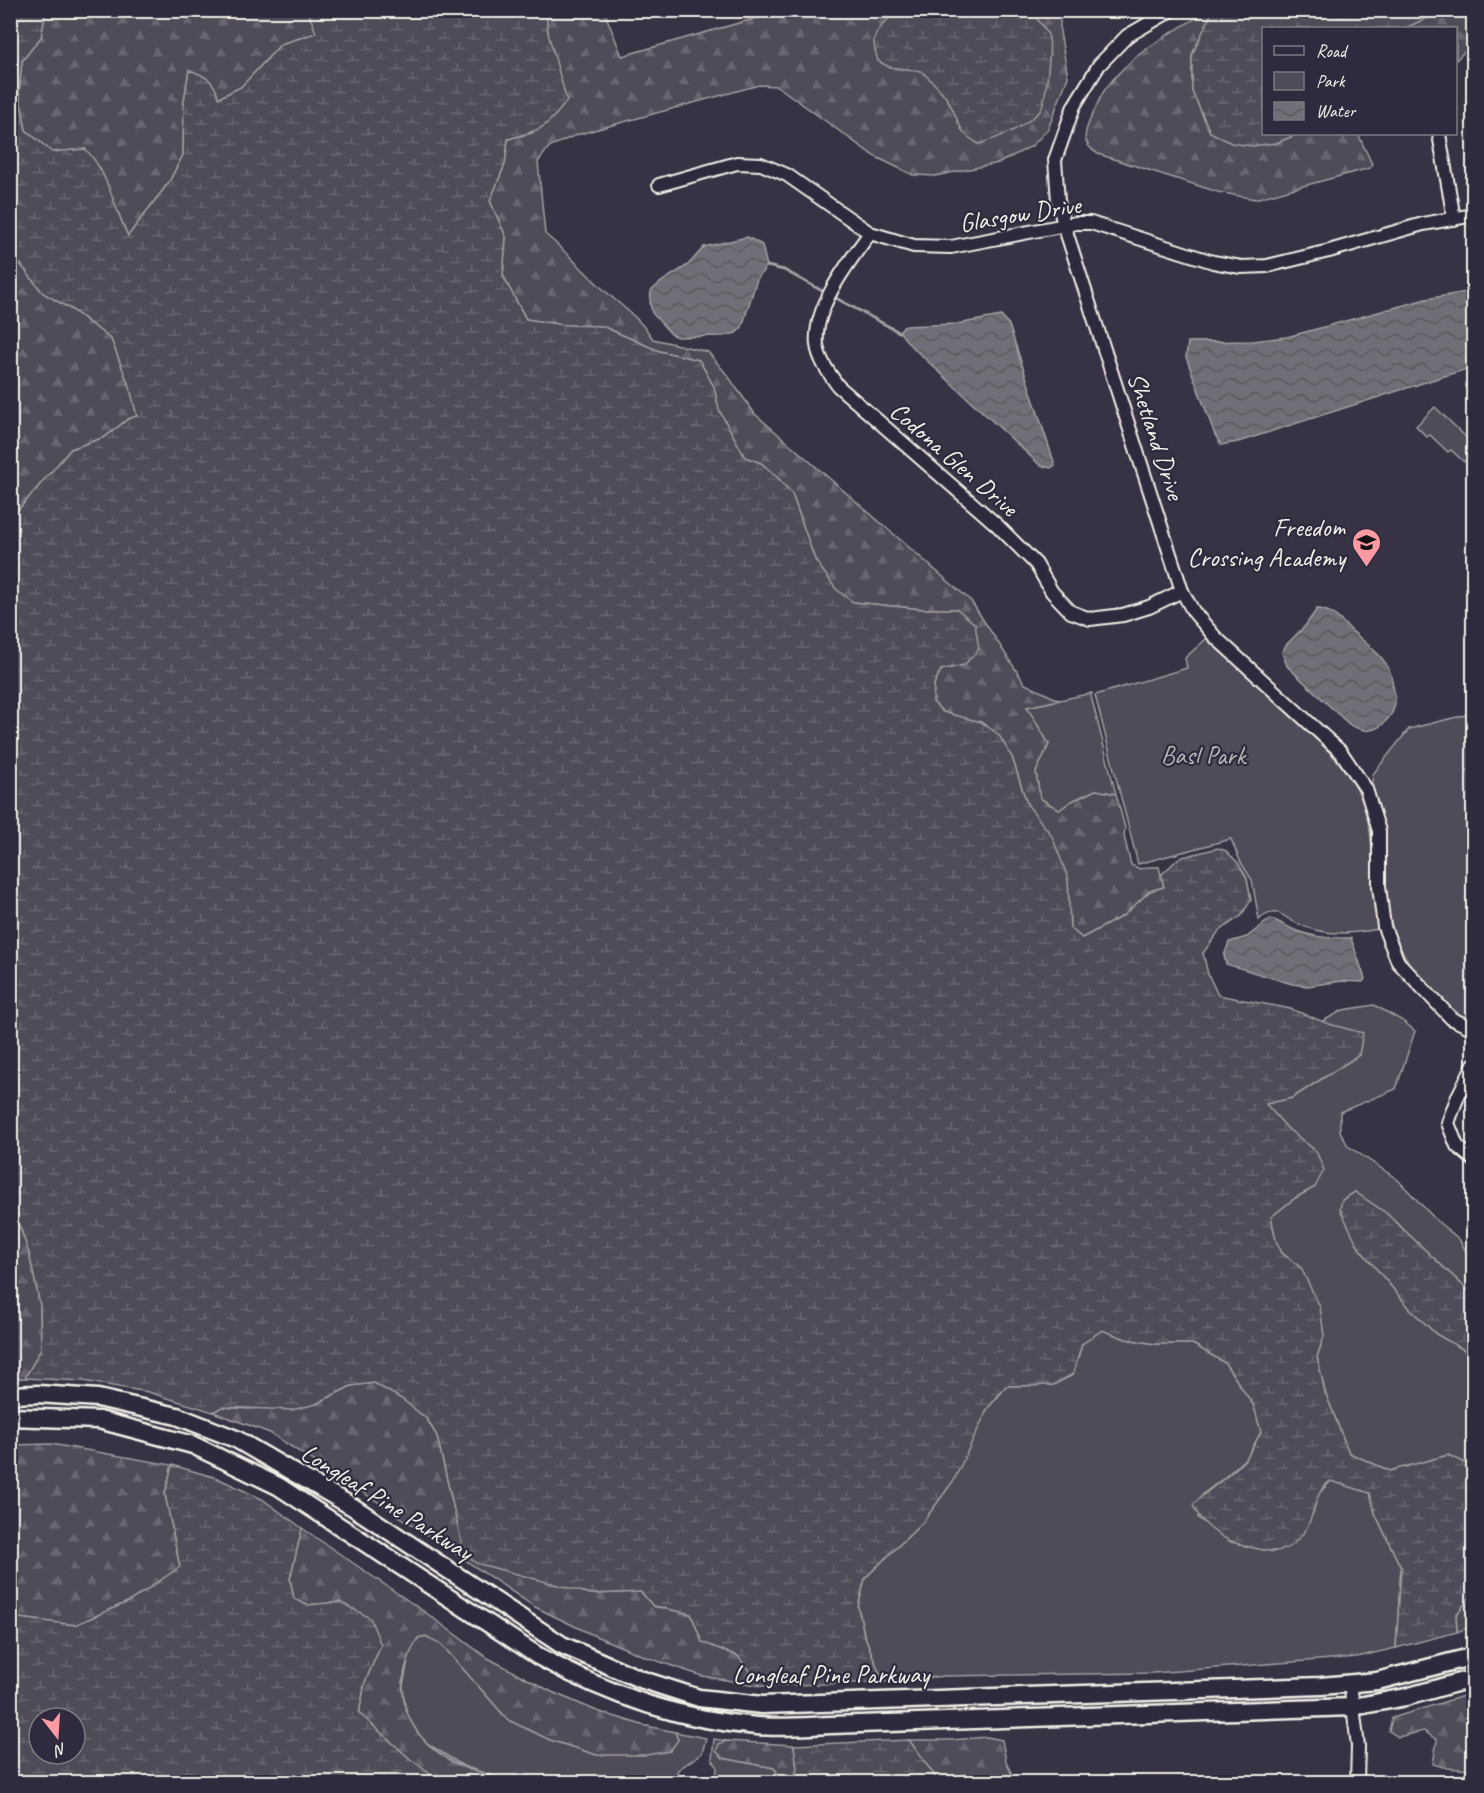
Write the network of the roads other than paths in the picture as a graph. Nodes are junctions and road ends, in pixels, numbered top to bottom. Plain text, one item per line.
1 (1172, 10) edge
2 (1438, 135) edge
3 (659, 185) dead end
4 (1473, 215) edge
5 (1454, 219) junction
6 (1064, 225) junction
7 (870, 234) junction
8 (1182, 591) junction
9 (1473, 1029) edge
10 (1473, 1064) edge
11 (1473, 1160) edge
12 (10, 1395) edge
13 (10, 1417) edge
14 (1473, 1656) edge
15 (1473, 1678) edge
16 (1350, 1683) junction
17 (664, 1687) junction
18 (1353, 1707) junction
19 (658, 1708) junction
20 (1357, 1782) edge

1 - 6 street, Shetland Drive
2 - 5 street
3 - 7 street, Glasgow Drive
4 - 5 street, Glasgow Drive
5 - 6 street, Glasgow Drive
6 - 7 street, Glasgow Drive
6 - 8 street, Shetland Drive
7 - 8 street, Codona Glen Drive
8 - 9 street, Shetland Drive
10 - 11 street
12 - 17 main road, Longleaf Pine Parkway
13 - 19 main road, Longleaf Pine Parkway
14 - 16 main road, Longleaf Pine Parkway
15 - 18 main road, Longleaf Pine Parkway
16 - 17 main road, Longleaf Pine Parkway
16 - 18 street
17 - 19 main road
18 - 19 main road, Longleaf Pine Parkway
18 - 20 street

